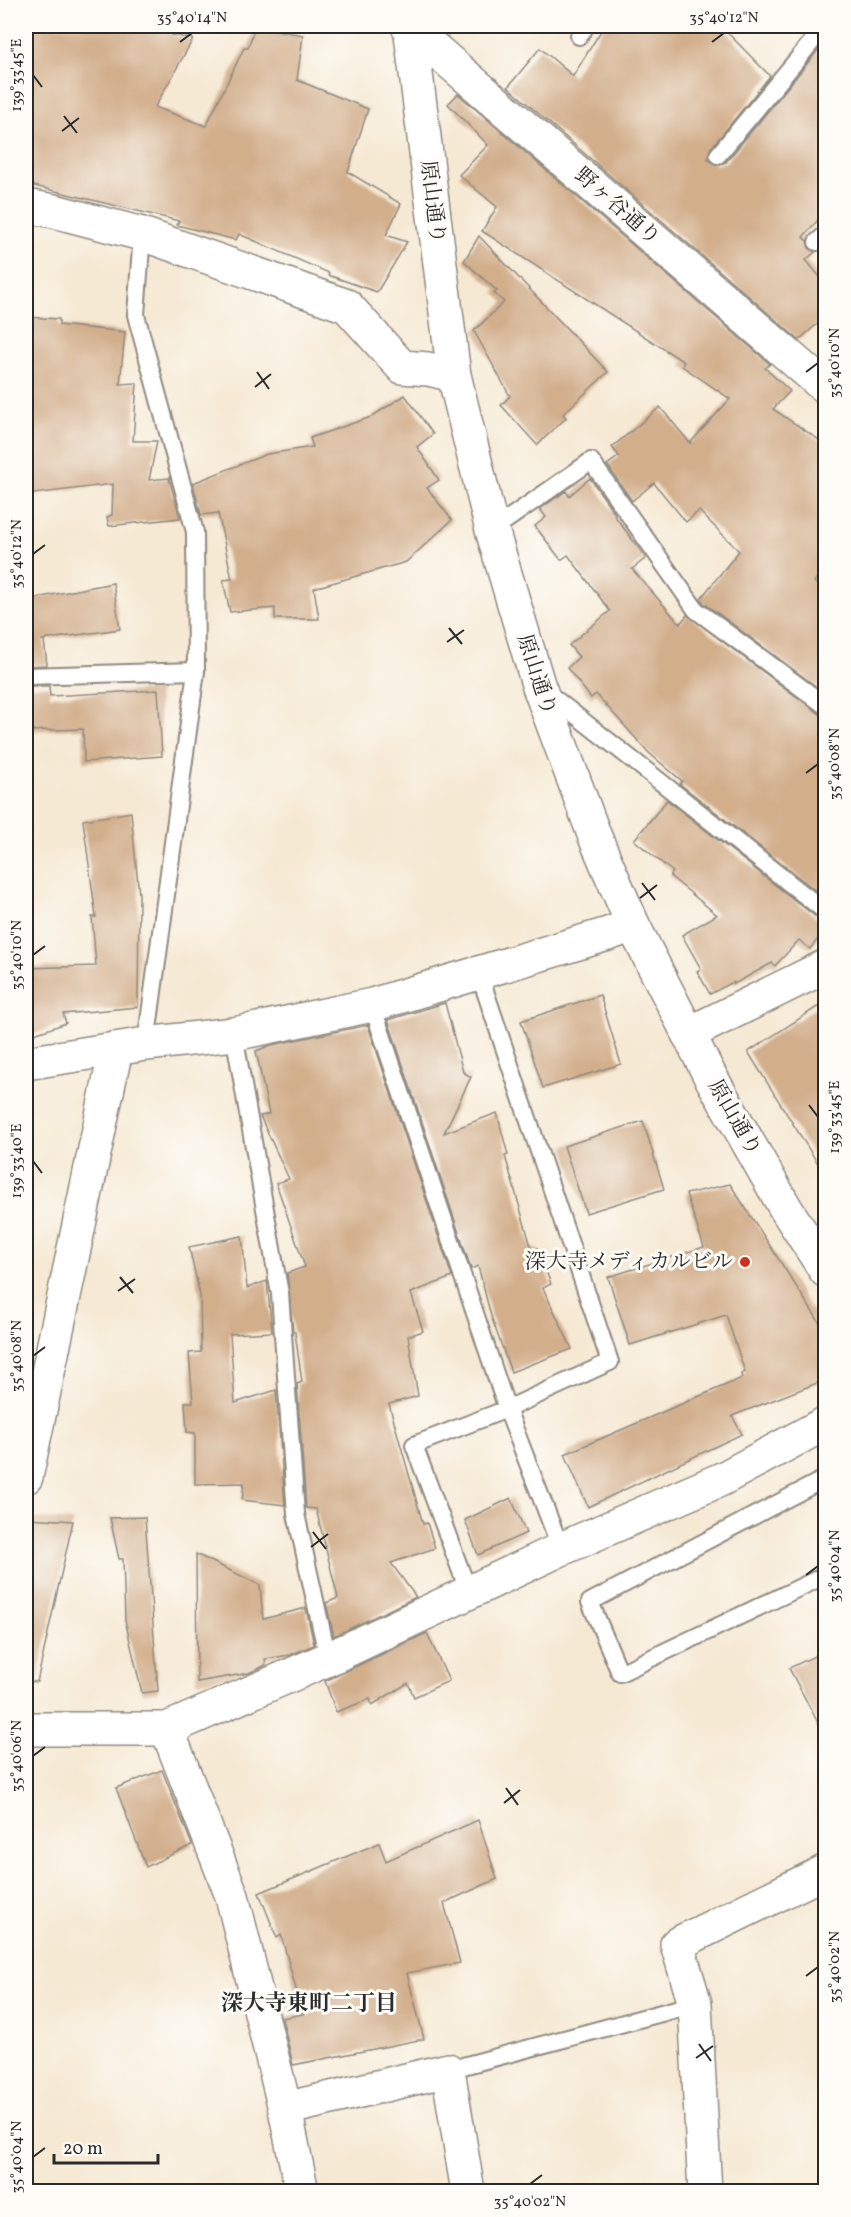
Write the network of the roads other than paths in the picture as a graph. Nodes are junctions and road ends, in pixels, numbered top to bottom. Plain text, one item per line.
1 (409, 26) edge
2 (825, 26) edge
3 (718, 156) dead end
4 (26, 206) edge
5 (142, 234) junction
6 (454, 375) junction
7 (825, 388) edge
8 (492, 530) junction
9 (196, 671) junction
10 (26, 676) edge
11 (537, 684) junction
12 (825, 706) edge
13 (825, 912) edge
14 (633, 925) junction
15 (825, 966) edge
16 (478, 973) junction
17 (372, 1005) junction
18 (234, 1034) junction
19 (688, 1034) junction
20 (131, 1047) junction
21 (26, 1063) edge
22 (825, 1271) edge
23 (507, 1409) junction
24 (825, 1423) edge
25 (26, 1477) edge
26 (825, 1478) edge
27 (561, 1549) junction
28 (825, 1575) edge
29 (469, 1593) junction
30 (328, 1659) junction
31 (167, 1729) junction
32 (26, 1730) edge
33 (825, 1871) edge
34 (695, 2004) junction
35 (448, 2070) junction
36 (285, 2109) junction
37 (302, 2192) edge
38 (468, 2192) edge
39 (705, 2192) edge

1 - 6 street, 原山通り
1 - 7 street, 野ヶ谷通り
2 - 3 lane
4 - 5 street
5 - 6 street
5 - 9 lane
6 - 8 street, 原山通り
8 - 11 street, 原山通り
8 - 12 lane
9 - 10 lane
9 - 20 lane
11 - 13 lane
11 - 14 street, 原山通り
14 - 16 street
14 - 19 street, 原山通り
15 - 19 street
16 - 17 street
16 - 23 lane
17 - 18 street
17 - 23 lane
18 - 20 street
18 - 30 lane
19 - 22 street, 原山通り
20 - 21 street
20 - 25 street
23 - 27 lane
23 - 29 lane
24 - 27 street
26 - 28 lane
27 - 29 street
29 - 30 street
30 - 31 street
31 - 32 street
31 - 36 street
33 - 34 street
34 - 35 lane
34 - 39 street
35 - 36 street
35 - 38 street
36 - 37 street

